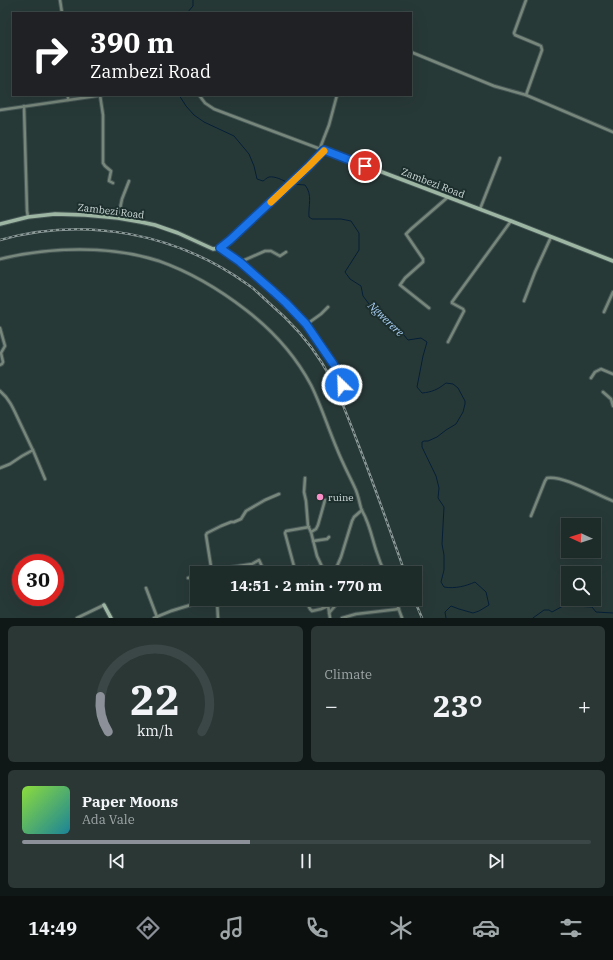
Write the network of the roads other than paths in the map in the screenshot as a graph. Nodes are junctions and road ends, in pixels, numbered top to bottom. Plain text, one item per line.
1 (60, 0) edge
2 (526, 0) edge
3 (62, 12) edge
4 (412, 52) edge
5 (526, 95) junction
6 (68, 96) edge
7 (94, 96) edge
8 (101, 96) edge
9 (200, 96) edge
10 (337, 96) edge
11 (68, 100) junction
12 (24, 106) junction
13 (0, 110) edge
14 (613, 132) edge
15 (322, 149) junction
16 (500, 158) dead end
17 (129, 181) dead end
18 (113, 183) dead end
19 (448, 198) junction
20 (480, 210) junction
21 (28, 217) junction
22 (118, 218) junction
23 (511, 221) junction
24 (0, 224) edge
25 (551, 237) junction
26 (220, 248) junction
27 (286, 252) dead end
28 (0, 259) edge
29 (613, 261) edge
30 (240, 262) junction
31 (613, 292) edge
32 (524, 301) dead end
33 (328, 307) dead end
34 (429, 308) dead end
35 (604, 312) dead end
36 (306, 324) junction
37 (0, 328) edge
38 (448, 342) dead end
39 (0, 365) edge
40 (613, 374) edge
41 (591, 378) dead end
42 (342, 385) dead end
43 (0, 391) edge
44 (603, 392) dead end
45 (613, 406) edge
46 (33, 450) junction
47 (0, 468) edge
48 (305, 478) dead end
49 (45, 479) dead end
50 (279, 494) dead end
51 (325, 500) dead end
52 (613, 501) edge
53 (362, 510) junction
54 (531, 516) dead end
55 (309, 527) junction
56 (311, 532) junction
57 (329, 537) dead end
58 (313, 541) junction
59 (211, 566) edge
60 (242, 566) edge
61 (262, 566) edge
62 (293, 566) edge
63 (322, 566) edge
64 (337, 566) edge
65 (382, 566) edge
66 (146, 588) dead end
67 (104, 605) joint
68 (190, 605) edge
69 (216, 606) edge
70 (308, 606) edge
71 (328, 606) joint
72 (335, 606) edge
73 (398, 606) edge
74 (399, 609) junction
75 (329, 613) junction
76 (156, 617) edge
77 (77, 618) edge
78 (111, 618) edge
79 (218, 618) edge
80 (330, 618) edge
81 (342, 618) edge
82 (402, 618) edge

1 - 3 street
2 - 5 street
4 - 5 street
5 - 14 street
6 - 11 street
7 - 11 street
8 - 18 street
9 - 15 street
10 - 15 street
11 - 12 street
12 - 13 street
12 - 21 street
15 - 19 main road, Zambezi Road
15 - 26 main road
16 - 20 street
17 - 22 street
19 - 20 main road, Zambezi Road
19 - 34 street
20 - 23 main road, Zambezi Road
21 - 22 main road, Zambezi Road
21 - 24 main road, Zambezi Road
22 - 26 main road, Zambezi Road
23 - 25 main road, Zambezi Road
23 - 38 street
25 - 29 main road, Zambezi Road
25 - 32 street
26 - 30 street
27 - 30 street
28 - 53 street
30 - 36 street
31 - 35 street
33 - 36 street
36 - 42 street
37 - 39 street
40 - 41 street
43 - 46 street
44 - 45 street
46 - 47 street
46 - 49 street
48 - 55 street
50 - 59 street
51 - 56 street
52 - 54 street
53 - 64 street
53 - 65 street
55 - 56 street
55 - 62 street
56 - 58 street
57 - 58 street
58 - 63 street
60 - 61 street
66 - 76 street
67 - 77 street
67 - 78 main road
68 - 76 street
69 - 79 street
70 - 71 street
71 - 75 street
72 - 75 street
73 - 74 street
74 - 81 street
74 - 82 street
75 - 80 street

